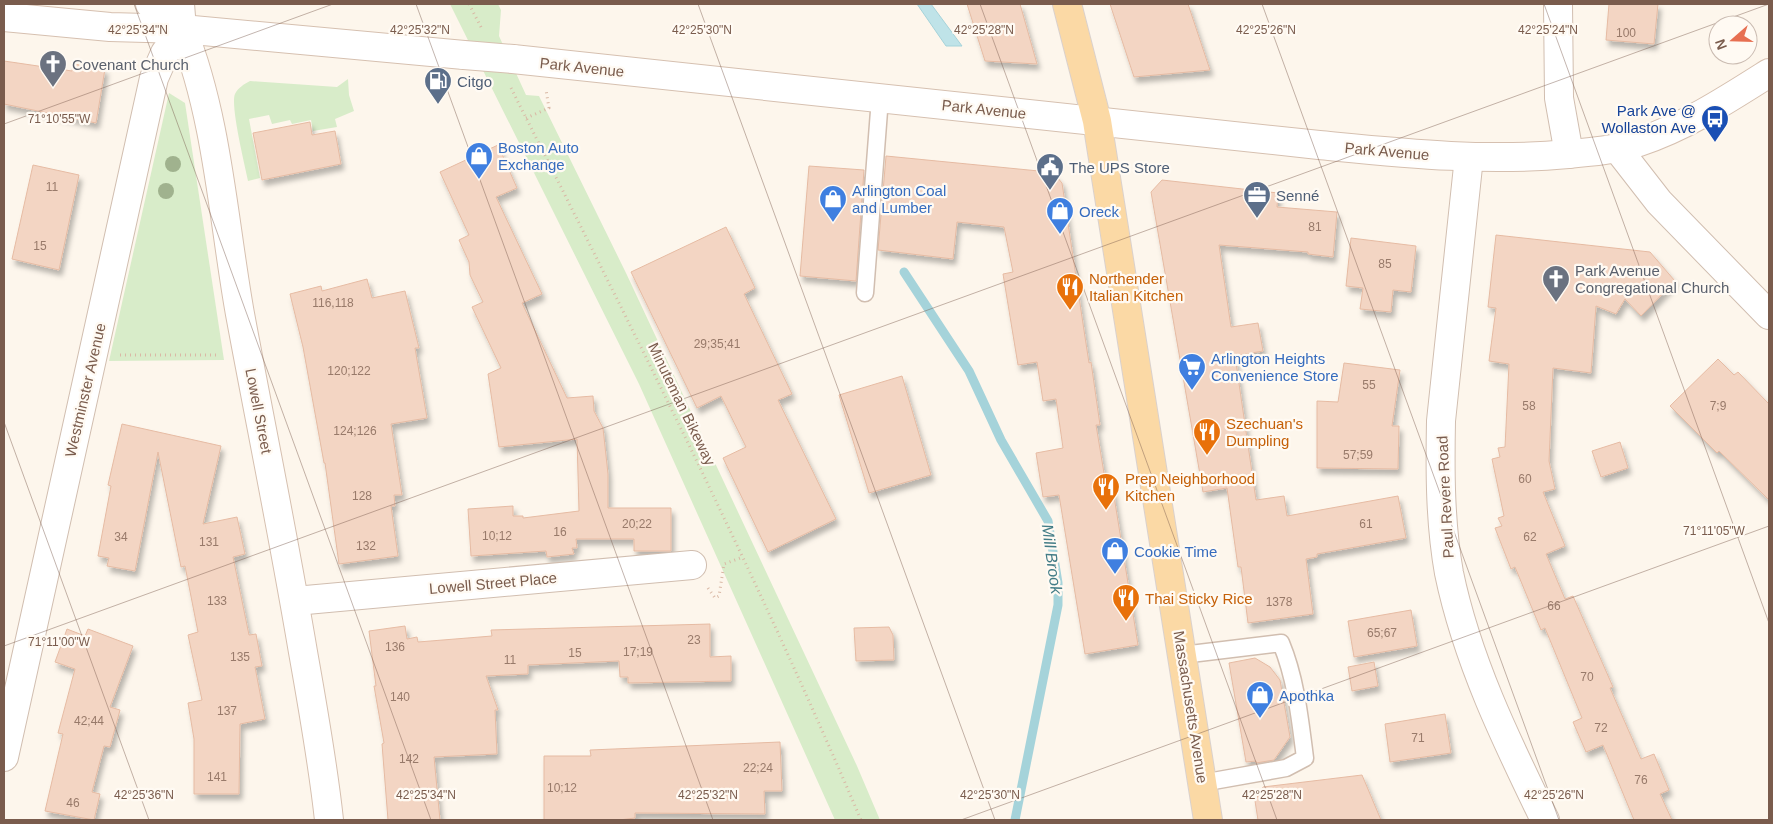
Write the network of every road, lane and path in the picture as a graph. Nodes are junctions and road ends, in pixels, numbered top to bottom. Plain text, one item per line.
1 (150, 4) edge
2 (469, 4) edge
3 (1067, 4) edge
4 (1558, 4) edge
5 (181, 17) edge
6 (4, 18) edge
7 (482, 30) dead end
8 (511, 71) junction
9 (1769, 74) edge
10 (546, 90) dead end
11 (880, 98) junction
12 (526, 118) junction
13 (1097, 121) junction
14 (1617, 148) junction
15 (1569, 154) junction
16 (1469, 157) junction
17 (865, 293) dead end
18 (1769, 315) edge
19 (115, 355) dead end
20 (217, 356) dead end
21 (744, 556) junction
22 (732, 561) dead end
23 (692, 565) dead end
24 (295, 601) junction
25 (1182, 655) junction
26 (4, 757) edge
27 (1202, 782) junction
28 (329, 820) edge
29 (861, 820) edge
30 (1208, 820) edge
31 (1545, 820) edge

1 - 5 main road
2 - 7 path
3 - 13 main road, Massachusetts Avenue
4 - 15 main road
5 - 6 main road, Park Avenue
5 - 8 main road, Park Avenue, bridge
5 - 24 main road, Lowell Street
5 - 26 main road, Westminster Avenue
8 - 11 main road, Park Avenue
8 - 12 path, Minuteman Bikeway
9 - 14 main road, Park Avenue
10 - 12 path
11 - 13 main road, Park Avenue
11 - 17 lane
12 - 21 path, Minuteman Bikeway
13 - 16 main road, Park Avenue
13 - 25 main road, Massachusetts Avenue
14 - 15 main road, Park Avenue
14 - 18 main road
15 - 16 main road, Park Avenue
16 - 31 main road, Paul Revere Road
19 - 20 path
21 - 22 path
21 - 29 path, Minuteman Bikeway
23 - 24 main road, Lowell Street Place
24 - 28 main road, Lowell Street
25 - 27 main road, Massachusetts Avenue
25 - 27 lane
27 - 30 main road, Massachusetts Avenue

